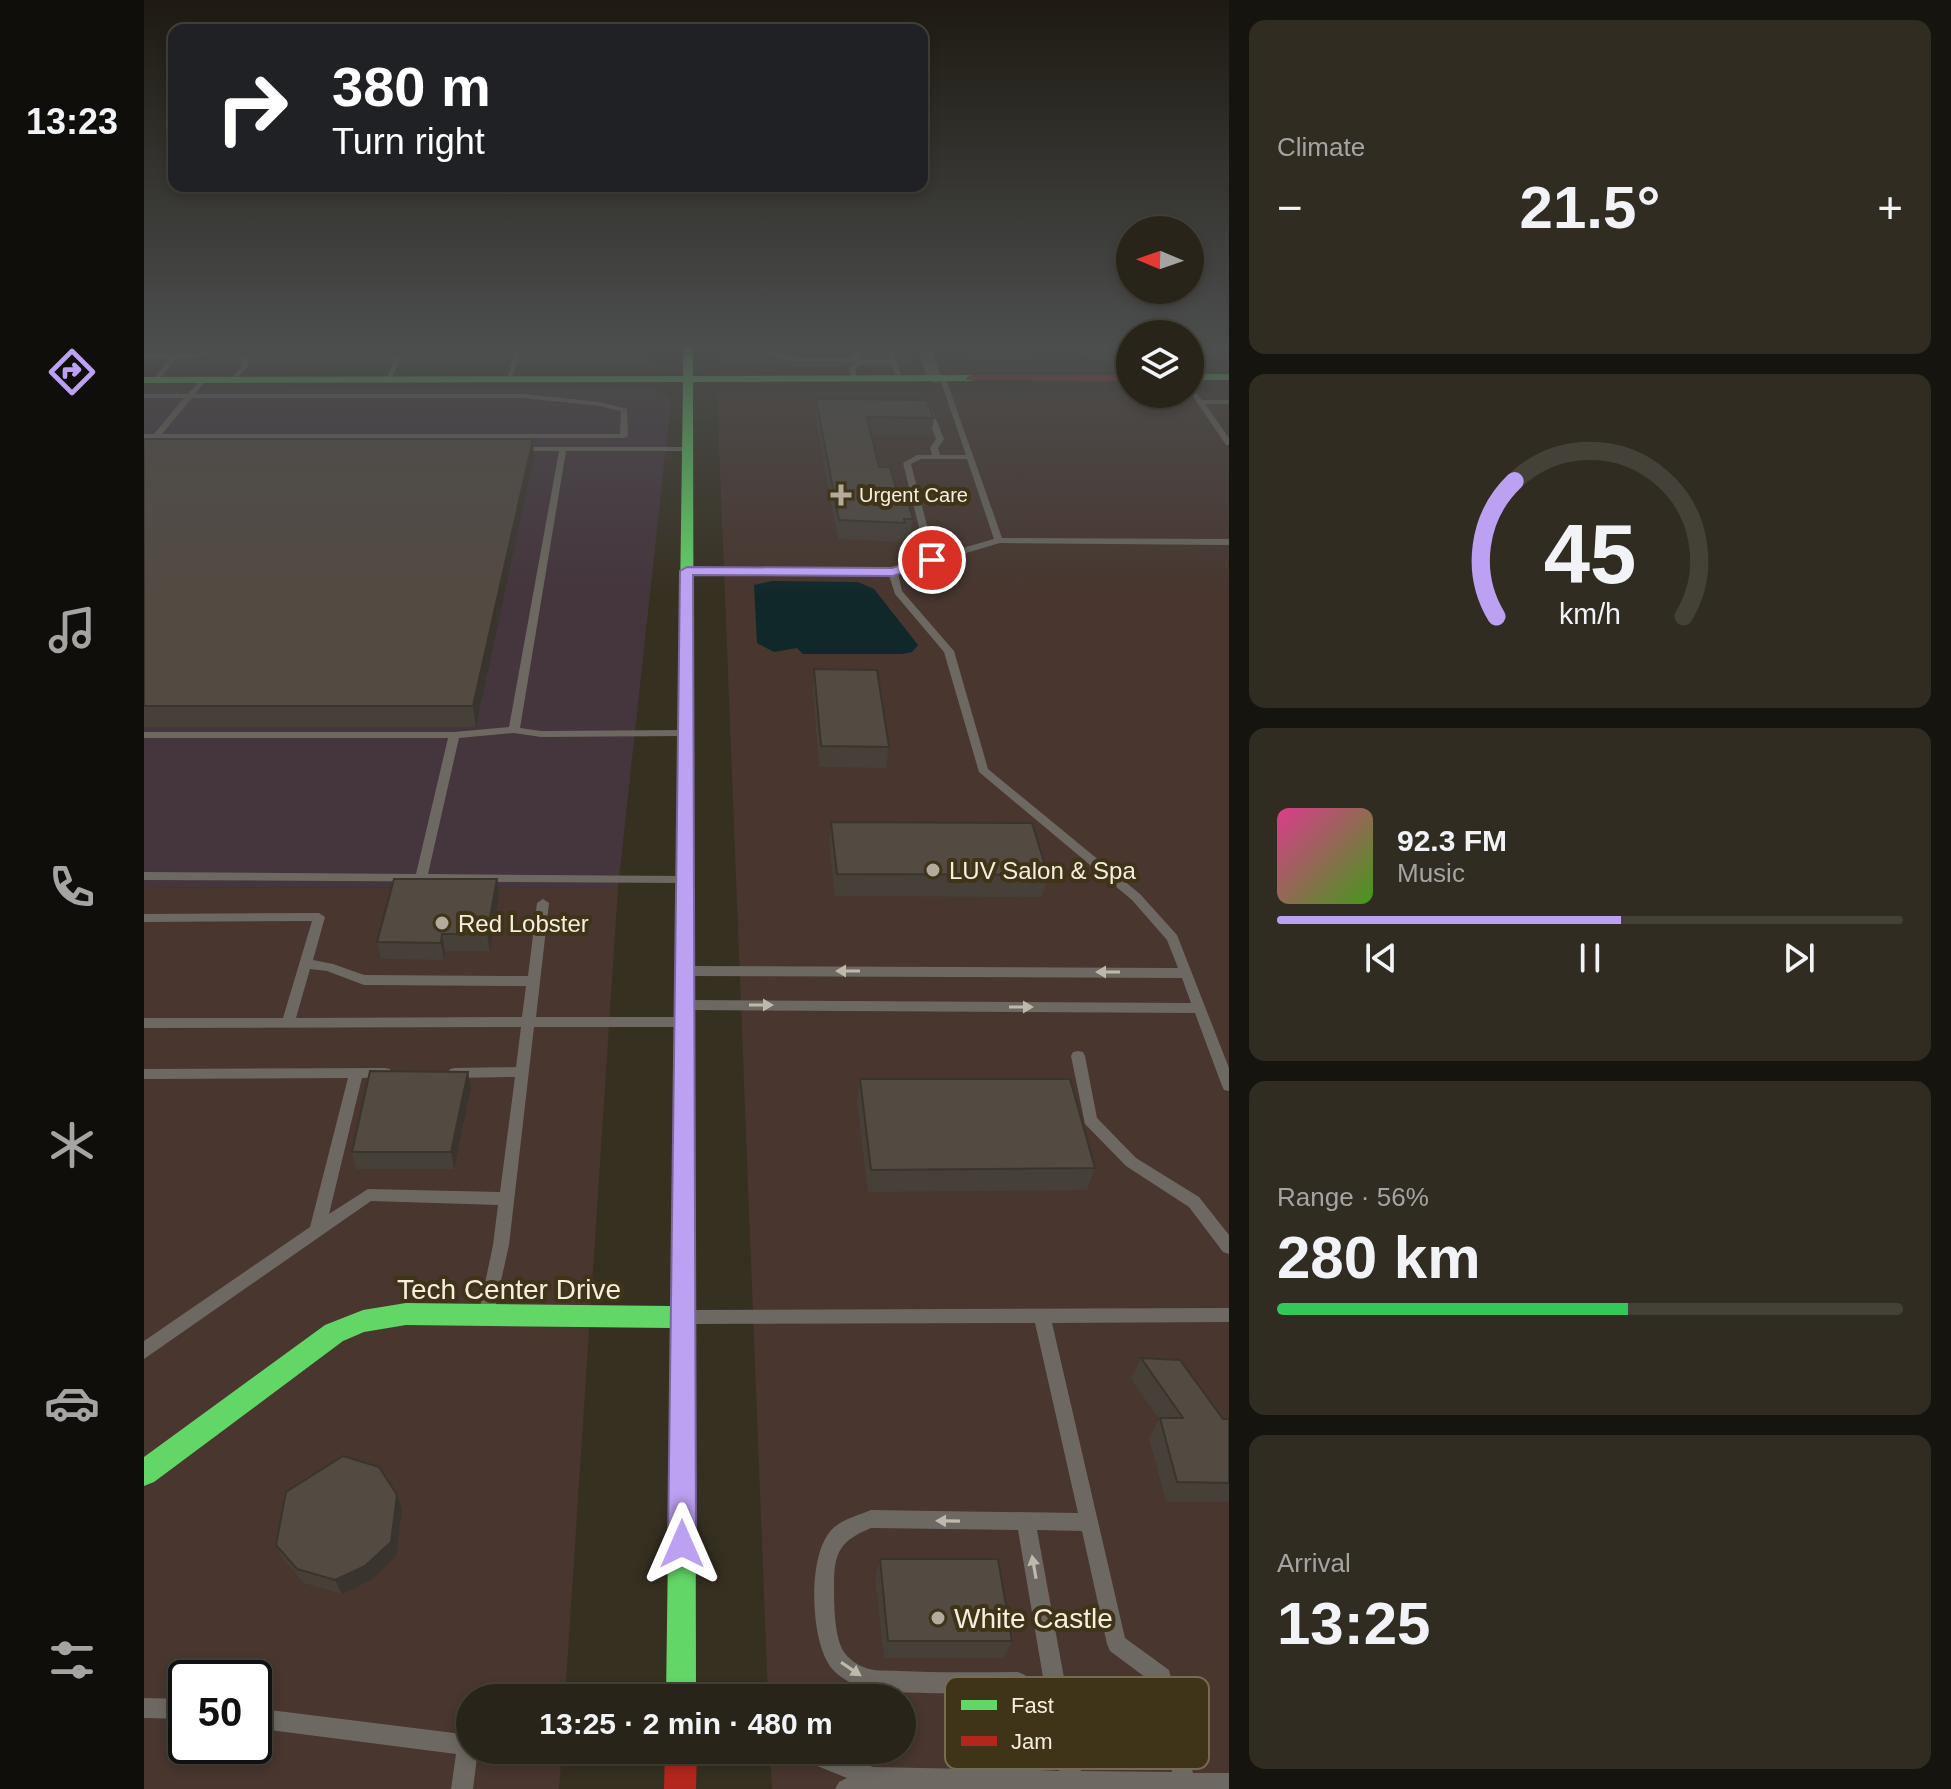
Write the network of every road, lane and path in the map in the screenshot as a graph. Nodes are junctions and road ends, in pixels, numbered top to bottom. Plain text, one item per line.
1 (162, 428) edge
2 (624, 428) edge
3 (687, 428) edge
4 (936, 428) edge
5 (959, 428) edge
6 (144, 436) edge
7 (156, 436) junction
8 (506, 449) edge
9 (563, 449) junction
10 (688, 449) junction
11 (937, 457) junction
12 (970, 457) junction
13 (999, 540) junction
14 (1229, 542) edge
15 (932, 560) junction
16 (687, 571) junction
17 (893, 572) junction
18 (514, 730) junction
19 (685, 733) junction
20 (144, 735) edge
21 (454, 735) junction
22 (144, 876) edge
23 (421, 877) junction
24 (684, 880) junction
25 (543, 903) dead end
26 (144, 918) edge
27 (305, 964) junction
28 (683, 971) junction
29 (1186, 973) junction
30 (533, 981) junction
31 (1200, 1008) junction
32 (683, 1014) junction
33 (288, 1022) junction
34 (528, 1022) junction
35 (144, 1023) edge
36 (1078, 1056) dead end
37 (522, 1072) junction
38 (356, 1073) junction
39 (401, 1073) edge
40 (446, 1073) edge
41 (144, 1074) edge
42 (1229, 1086) edge
43 (506, 1199) junction
44 (317, 1231) junction
45 (1229, 1247) edge
46 (487, 1315) junction
47 (1229, 1315) edge
48 (1042, 1316) junction
49 (683, 1317) junction
50 (144, 1351) edge
51 (144, 1473) edge
52 (1089, 1522) junction
53 (1026, 1523) junction
54 (1053, 1677) edge
55 (1162, 1677) edge
56 (681, 1684) edge
57 (945, 1684) edge
58 (144, 1708) edge
59 (168, 1709) edge
60 (272, 1720) edge
61 (456, 1743) edge
62 (466, 1764) edge
63 (681, 1764) edge
64 (838, 1764) edge
65 (1029, 1769) edge
66 (1070, 1769) edge
67 (1182, 1769) edge
68 (873, 1778) junction
69 (1030, 1781) junction
70 (1072, 1782) junction
71 (1185, 1784) junction
72 (1229, 1784) edge
73 (462, 1789) edge
74 (680, 1789) edge
75 (846, 1789) edge

1 - 7 lane
2 - 7 lane
3 - 10 main road
4 - 11 lane
5 - 12 lane
6 - 7 lane
8 - 9 lane
9 - 10 lane
9 - 18 lane
10 - 16 main road
11 - 12 lane
11 - 15 lane
12 - 13 lane
13 - 14 lane
13 - 15 lane
15 - 17 lane
16 - 17 lane
16 - 19 main road
17 - 29 lane
18 - 19 lane
18 - 21 lane
19 - 24 main road
20 - 21 lane
21 - 23 lane
22 - 23 lane
23 - 24 lane
24 - 28 main road
25 - 30 lane
26 - 27 lane
27 - 30 lane
27 - 33 lane
29 -> 28 lane
28 - 32 main road
29 - 31 lane
30 - 34 lane
32 -> 31 lane
31 - 42 lane
32 - 34 lane
32 - 49 main road
33 - 34 lane
33 - 35 lane
34 - 37 lane
36 - 45 lane
37 - 40 lane
37 - 43 lane
38 - 39 lane
38 - 41 lane
38 - 44 lane
43 - 44 lane
43 - 46 lane
44 - 50 lane
46 - 49 main road, Tech Center Drive
46 - 51 main road, Tech Center Drive
47 - 48 lane
48 - 49 lane
48 - 52 lane
49 - 56 main road
52 - 53 lane
52 - 55 lane
54 -> 53 lane
53 -> 57 lane
58 - 59 lane
60 - 61 lane
62 - 73 lane
63 - 74 main road
64 - 68 lane
65 -> 69 lane
70 -> 66 lane
67 - 71 lane
68 - 69 lane
68 - 75 lane
69 - 70 lane
70 - 71 lane
71 - 72 lane

